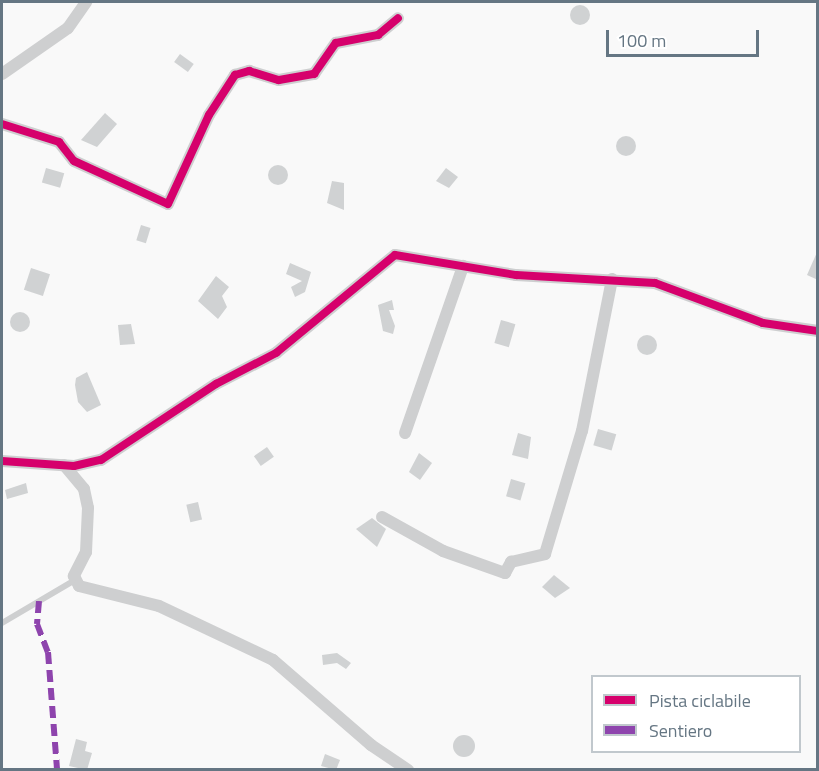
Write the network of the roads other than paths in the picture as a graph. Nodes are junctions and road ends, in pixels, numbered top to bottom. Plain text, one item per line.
1 (86, 2) edge
2 (398, 18) dead end
3 (2, 74) edge
4 (2, 124) edge
5 (463, 266) junction
6 (612, 279) junction
7 (818, 331) edge
8 (405, 433) dead end
9 (2, 460) edge
10 (64, 465) junction
11 (382, 517) dead end
12 (75, 580) junction
13 (2, 623) edge
14 (408, 770) edge

1 - 3 street
2 - 4 street
5 - 6 street
5 - 8 street
5 - 10 street
6 - 7 street
6 - 11 street
9 - 10 street
10 - 12 street
12 - 13 lane
12 - 14 street

